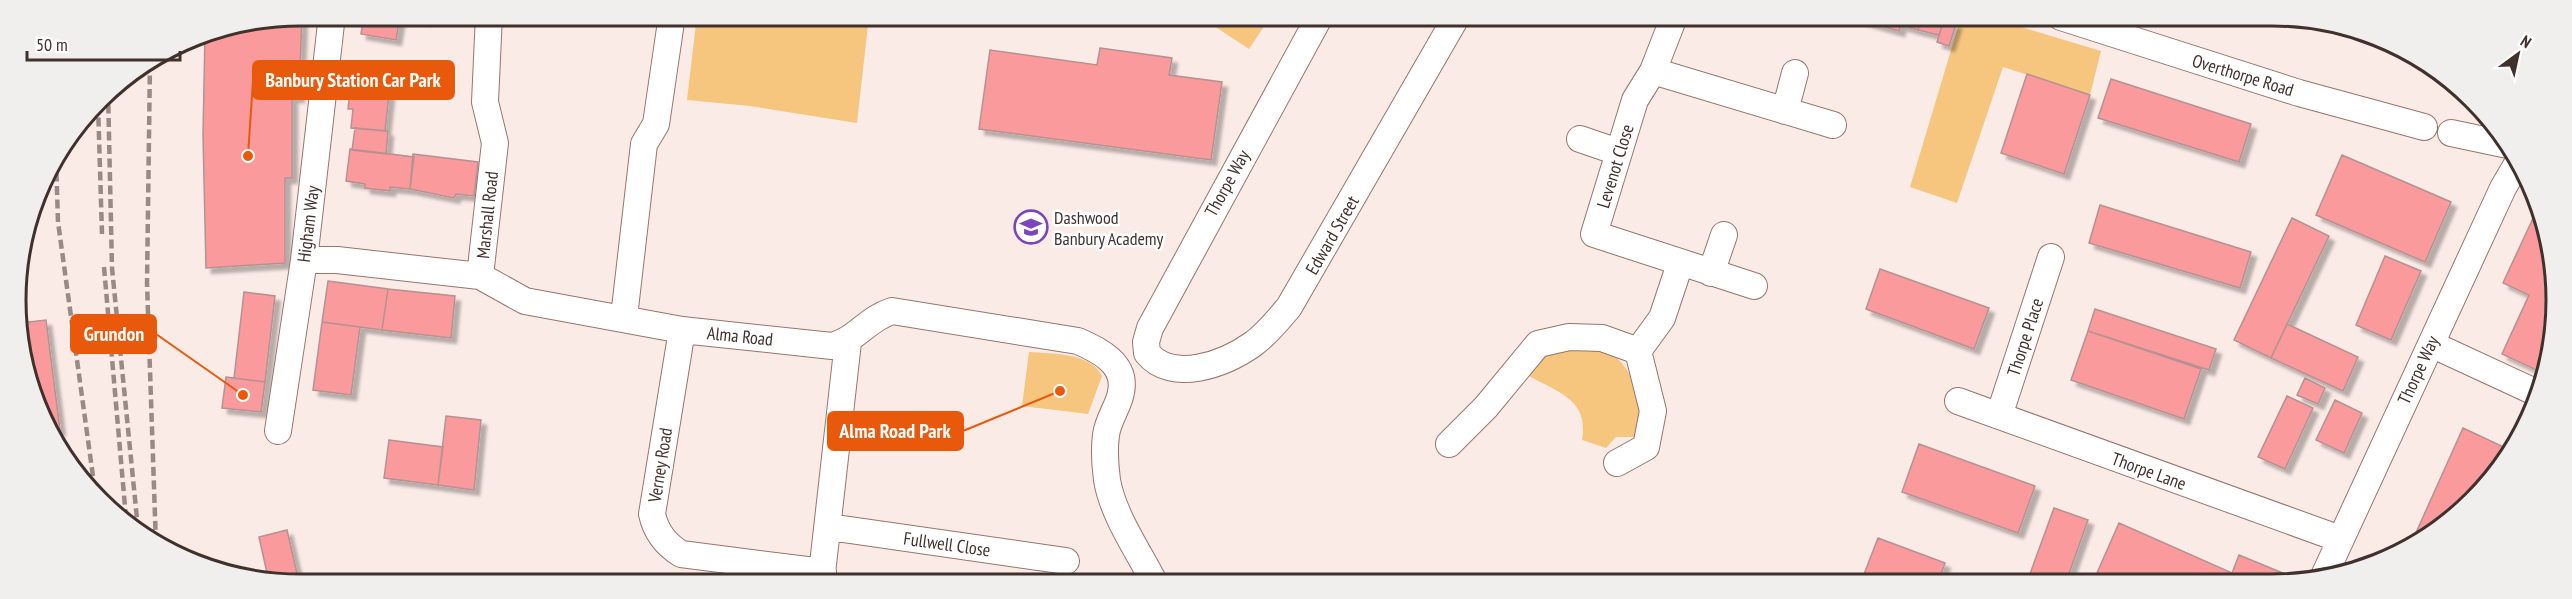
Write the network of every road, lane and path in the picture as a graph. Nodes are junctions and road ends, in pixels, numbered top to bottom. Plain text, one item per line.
1 (331, 26) edge
2 (488, 26) edge
3 (670, 26) edge
4 (1314, 26) edge
5 (1451, 26) edge
6 (1670, 26) edge
7 (2087, 26) edge
8 (1653, 71) junction
9 (1795, 74) dead end
10 (1785, 111) junction
11 (1833, 125) dead end
12 (2424, 127) dead end
13 (2451, 133) dead end
14 (1580, 139) dead end
15 (2497, 143) edge
16 (1618, 152) junction
17 (2514, 170) edge
18 (1724, 235) dead end
19 (2051, 257) dead end
20 (304, 260) junction
21 (1680, 264) junction
22 (1712, 273) junction
23 (480, 276) junction
24 (1754, 286) dead end
25 (624, 317) junction
26 (682, 330) junction
27 (848, 342) junction
28 (2431, 344) junction
29 (1638, 351) junction
30 (1147, 353) joint
31 (2531, 390) edge
32 (1958, 401) dead end
33 (2000, 416) junction
34 (278, 431) dead end
35 (1449, 444) dead end
36 (1617, 463) dead end
37 (829, 527) junction
38 (2340, 539) junction
39 (1066, 561) dead end
40 (2328, 568) edge
41 (804, 574) edge
42 (822, 574) edge
43 (1150, 574) edge

1 - 20 street, Higham Way
2 - 23 street, Marshall Road
3 - 25 street
4 - 30 street, Thorpe Way
5 - 30 street, Edward Street
6 - 8 street, Levenot Close
7 - 12 street, Overthorpe Road
8 - 10 street
8 - 16 street, Levenot Close
9 - 10 street
10 - 11 street
13 - 15 street
14 - 16 street
16 - 21 street, Levenot Close
17 - 28 street, Thorpe Way
18 - 22 street
19 - 33 street, Thorpe Place
20 - 23 street, Marshall Road
20 - 34 street, Higham Way
21 - 22 street, Levenot Close
21 - 29 street
22 - 24 street, Levenot Close
23 - 25 street, Alma Road
25 - 26 street, Alma Road
26 - 27 street, Alma Road
26 - 41 street, Verney Road
27 - 37 street
27 - 43 street
28 - 31 street
28 - 38 street, Thorpe Way
29 - 35 street
29 - 36 street
32 - 33 street, Thorpe Lane
33 - 38 street, Thorpe Lane
37 - 39 street, Fullwell Close
37 - 42 street
38 - 40 street, Thorpe Way

